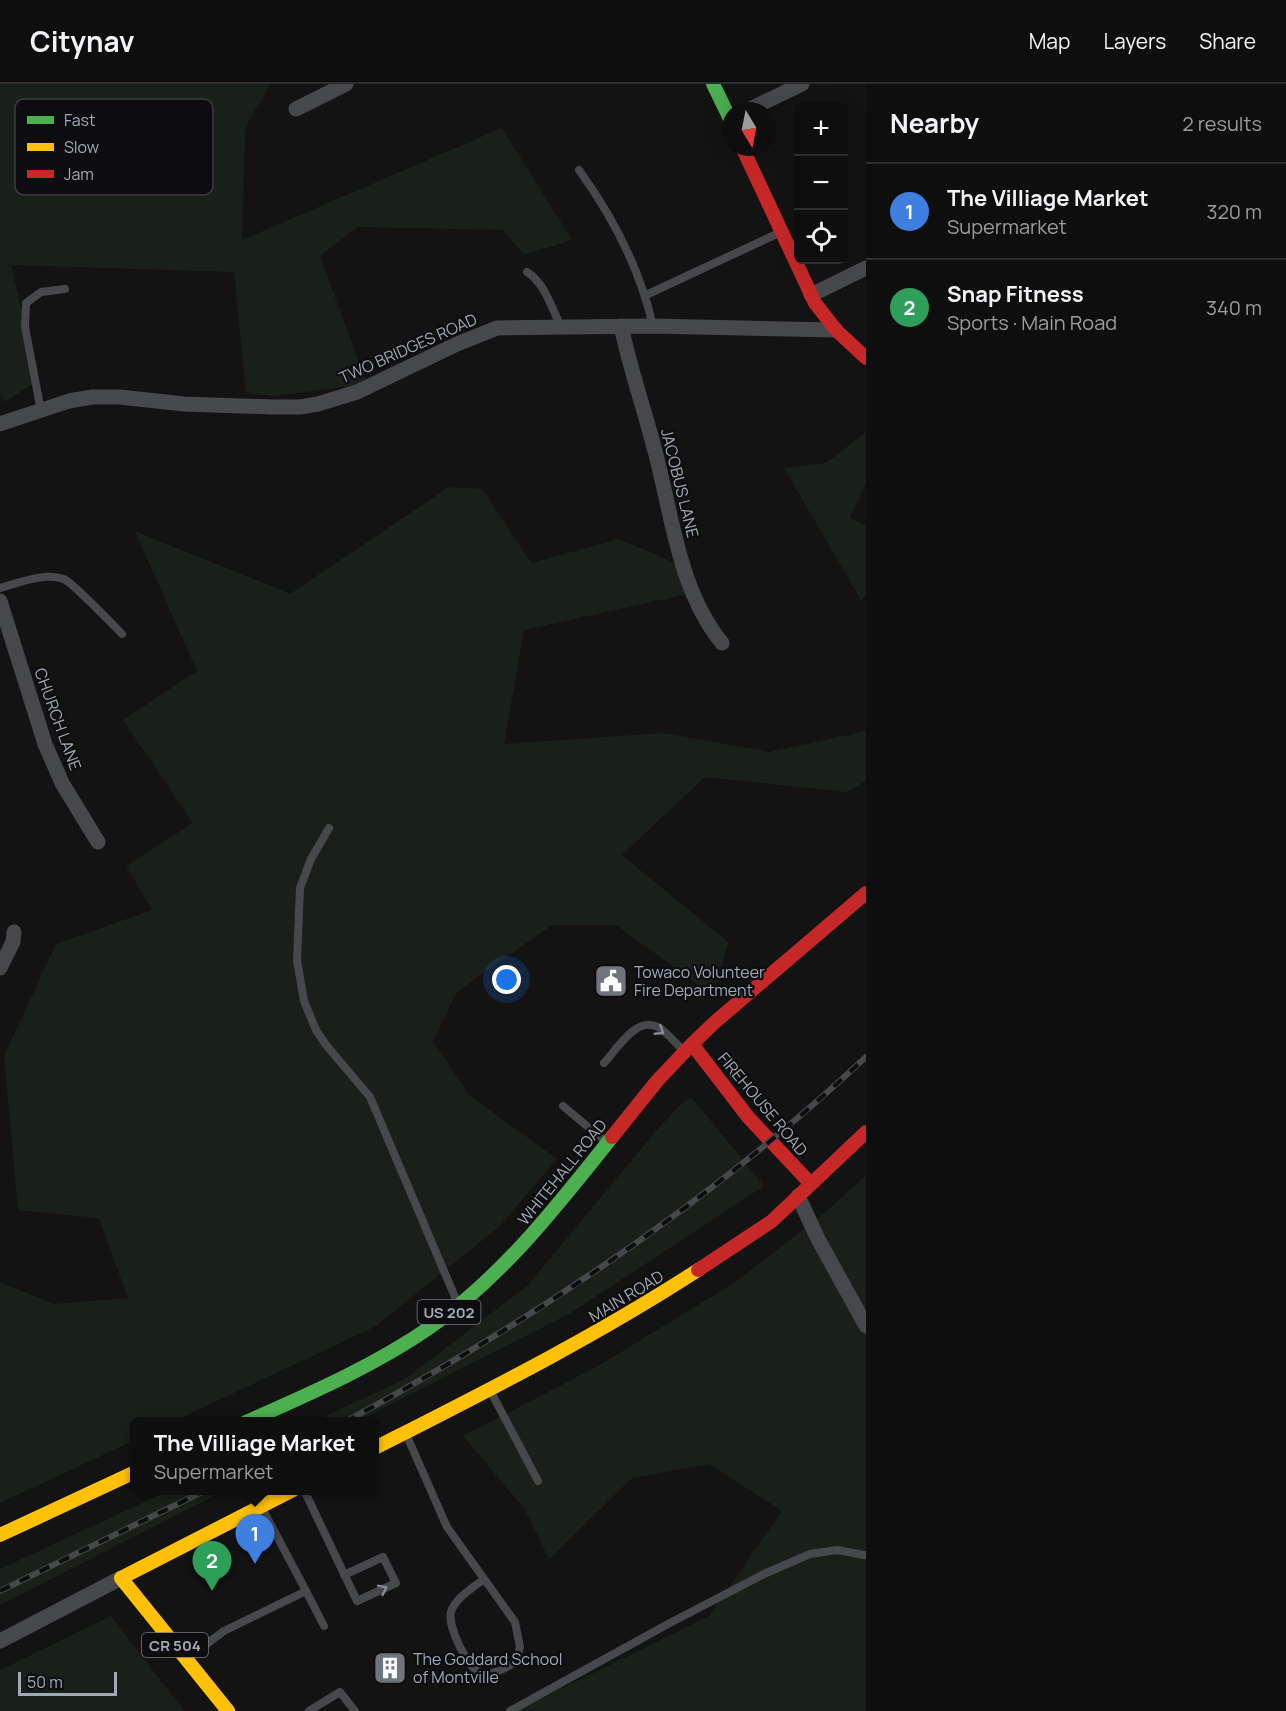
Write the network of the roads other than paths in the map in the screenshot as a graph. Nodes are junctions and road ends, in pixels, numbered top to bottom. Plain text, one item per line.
1 (346, 84) edge
2 (713, 84) edge
3 (802, 84) edge
4 (722, 102) edge
5 (765, 102) edge
6 (296, 109) dead end
7 (746, 156) edge
8 (579, 170) dead end
9 (783, 232) junction
10 (866, 267) edge
11 (527, 272) dead end
12 (65, 290) dead end
13 (646, 295) junction
14 (811, 295) junction
15 (621, 326) junction
16 (653, 326) junction
17 (561, 327) junction
18 (836, 330) junction
19 (866, 358) edge
20 (41, 411) junction
21 (0, 424) edge
22 (0, 588) edge
23 (0, 601) edge
24 (122, 634) dead end
25 (722, 643) dead end
26 (329, 828) dead end
27 (98, 842) dead end
28 (866, 893) edge
29 (14, 932) dead end
30 (0, 968) edge
31 (688, 1048) junction
32 (604, 1063) dead end
33 (563, 1106) dead end
34 (866, 1132) edge
35 (607, 1143) junction
36 (811, 1184) junction
37 (798, 1196) junction
38 (459, 1305) junction
39 (866, 1326) edge
40 (490, 1390) junction
41 (257, 1417) edge
42 (405, 1432) junction
43 (379, 1446) edge
44 (130, 1474) edge
45 (538, 1481) dead end
46 (285, 1495) edge
47 (306, 1495) edge
48 (261, 1507) junction
49 (0, 1535) edge
50 (864, 1556) dead end
51 (344, 1575) junction
52 (121, 1578) junction
53 (484, 1578) junction
54 (306, 1591) junction
55 (324, 1626) dead end
56 (0, 1641) edge
57 (186, 1659) junction
58 (228, 1711) edge
59 (309, 1711) edge
60 (355, 1711) edge
61 (510, 1711) edge

1 - 6 street
2 - 4 main road
3 - 5 street
7 - 9 main road
8 - 13 lane
9 - 13 lane
9 - 14 main road
10 - 14 street
11 - 17 lane
12 - 20 lane
13 - 16 lane
14 - 18 main road
15 - 16 street, TWO BRIDGES ROAD
15 - 17 street, TWO BRIDGES ROAD
15 - 25 street, JACOBUS LANE
16 - 18 street, TWO BRIDGES ROAD
17 - 20 street, TWO BRIDGES ROAD
18 - 19 main road
20 - 21 street, TWO BRIDGES ROAD
22 - 24 lane
23 - 27 street, CHURCH LANE
26 - 38 lane
28 - 31 main road, WHITEHALL ROAD
29 - 30 street
32 -> 31 lane
31 - 35 main road, WHITEHALL ROAD / US 202
31 - 36 main road, FIREHOUSE ROAD
33 - 35 lane
34 - 36 main road, MAIN ROAD
35 - 38 main road, WHITEHALL ROAD / US 202
36 - 37 main road, MAIN ROAD
37 - 39 street
37 - 40 main road, MAIN ROAD
38 - 41 main road, WHITEHALL ROAD / US 202
40 - 42 main road, MAIN ROAD
40 - 45 lane
42 - 43 main road, MAIN ROAD
42 - 53 lane
44 - 49 main road
46 - 48 main road
47 - 51 lane
48 - 52 main road
48 - 54 lane
50 - 61 lane
51 -> 51 lane
52 - 56 street
52 - 57 main road, CR 504
53 - 53 lane
54 - 55 lane
54 - 57 lane
57 - 58 main road, CR 504
59 - 60 lane

